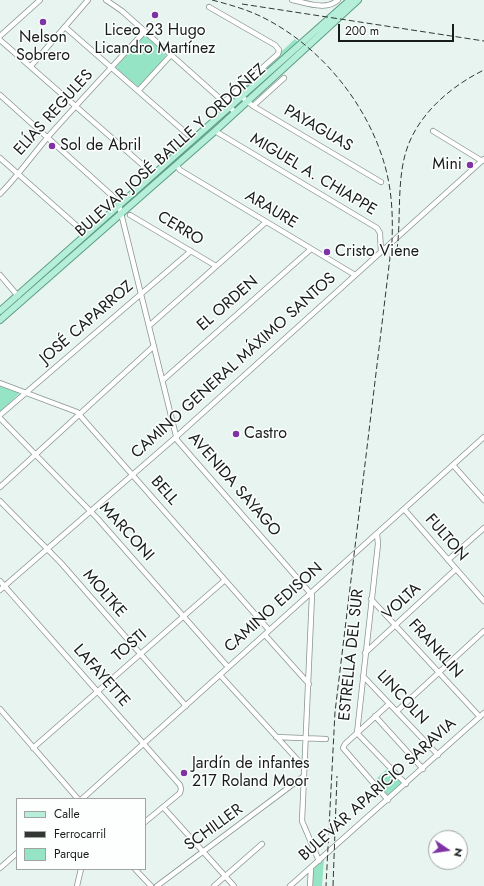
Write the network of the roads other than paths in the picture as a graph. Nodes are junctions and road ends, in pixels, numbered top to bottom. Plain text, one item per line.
1 (40, 0) edge
2 (88, 0) edge
3 (106, 0) edge
4 (292, 0) edge
5 (338, 0) edge
6 (350, 0) edge
7 (358, 0) edge
8 (209, 7) dead end
9 (65, 27) junction
10 (145, 32) junction
11 (0, 36) edge
12 (0, 40) edge
13 (171, 55) junction
14 (31, 66) junction
15 (112, 68) junction
16 (284, 78) dead end
17 (138, 91) junction
18 (0, 95) edge
19 (244, 99) junction
20 (225, 101) junction
21 (77, 106) junction
22 (253, 106) junction
23 (233, 109) junction
24 (215, 131) junction
25 (433, 131) dead end
26 (48, 138) junction
27 (193, 140) junction
28 (0, 158) edge
29 (483, 160) edge
30 (176, 165) junction
31 (18, 174) junction
32 (153, 174) junction
33 (381, 182) dead end
34 (0, 194) edge
35 (120, 204) junction
36 (122, 212) junction
37 (130, 215) dead end
38 (266, 222) junction
39 (86, 234) junction
40 (311, 249) junction
41 (191, 251) junction
42 (381, 252) junction
43 (216, 266) junction
44 (0, 275) edge
45 (355, 275) junction
46 (142, 294) junction
47 (18, 296) junction
48 (0, 311) edge
49 (0, 320) edge
50 (150, 325) junction
51 (154, 346) junction
52 (163, 380) junction
53 (0, 383) edge
54 (27, 392) junction
55 (79, 414) junction
56 (0, 415) edge
57 (0, 418) edge
58 (176, 437) junction
59 (484, 437) edge
60 (35, 454) junction
61 (453, 465) junction
62 (133, 475) junction
63 (0, 487) edge
64 (484, 500) edge
65 (0, 501) edge
66 (404, 509) junction
67 (91, 512) junction
68 (484, 528) edge
69 (377, 534) junction
70 (47, 549) junction
71 (448, 560) junction
72 (456, 569) junction
73 (225, 580) junction
74 (0, 581) edge
75 (5, 586) junction
76 (0, 590) edge
77 (311, 593) junction
78 (371, 599) junction
79 (484, 601) edge
80 (183, 617) junction
81 (396, 626) junction
82 (269, 630) junction
83 (484, 631) edge
84 (265, 634) junction
85 (366, 653) junction
86 (140, 655) junction
87 (228, 667) junction
88 (439, 672) junction
89 (220, 675) junction
90 (363, 676) junction
91 (309, 684) junction
92 (97, 692) junction
93 (389, 704) junction
94 (186, 706) junction
95 (0, 709) edge
96 (396, 712) junction
97 (484, 713) edge
98 (2, 715) edge
99 (375, 716) junction
100 (480, 717) junction
101 (357, 733) junction
102 (276, 737) junction
103 (306, 738) junction
104 (326, 739) dead end
105 (144, 745) junction
106 (34, 748) junction
107 (438, 755) junction
108 (304, 768) junction
109 (423, 769) junction
110 (304, 776) junction
111 (406, 784) junction
112 (77, 798) edge
113 (83, 798) edge
114 (388, 800) junction
115 (163, 807) junction
116 (146, 821) edge
117 (262, 844) dead end
118 (203, 852) junction
119 (16, 854) edge
120 (319, 861) junction
121 (0, 868) edge
122 (310, 868) junction
123 (81, 870) edge
124 (136, 870) edge
125 (226, 876) junction
126 (77, 886) edge
127 (151, 886) edge
128 (158, 886) edge
129 (214, 886) edge
130 (234, 886) edge
131 (290, 886) edge
132 (310, 886) edge

1 - 11 street
2 - 9 street
3 - 10 street
4 - 5 street
6 - 19 main road, BULEVAR JOSÉ BATLLE Y ORDÓÑEZ
7 - 19 main road, BULEVAR JOSÉ BATLLE Y ORDÓÑEZ
8 - 20 street, BULEVAR JOSÉ BATLLE Y ORDÓÑEZ
9 - 14 street
9 - 15 street
10 - 13 street
10 - 15 street, ELÍAS REGULES
12 - 14 street
13 - 17 street
13 - 20 street
14 - 21 street
15 - 17 street
15 - 21 street, ELÍAS REGULES
16 - 22 street, BULEVAR JOSÉ BATLLE Y ORDÓÑEZ
17 - 27 street
18 - 26 street, AVENIDA SAYAGO
19 - 22 street, PAYAGUAS
19 - 23 main road, BULEVAR JOSÉ BATLLE Y ORDÓÑEZ
20 - 23 street
21 - 26 street, ELÍAS REGULES
21 - 32 street
22 - 33 street, PAYAGUAS
23 - 24 main road, BULEVAR JOSÉ BATLLE Y ORDÓÑEZ
23 - 27 main road, BULEVAR JOSÉ BATLLE Y ORDÓÑEZ
24 - 30 main road, BULEVAR JOSÉ BATLLE Y ORDÓÑEZ
24 - 42 street, MIGUEL A. CHIAPPE
25 - 29 street
26 - 31 street, ELÍAS REGULES
26 - 35 street, AVENIDA SAYAGO
27 - 32 main road, BULEVAR JOSÉ BATLLE Y ORDÓÑEZ
28 - 31 street
29 - 42 street, CAMINO GENERAL MÁXIMO SANTOS
30 - 36 main road, BULEVAR JOSÉ BATLLE Y ORDÓÑEZ
30 - 38 street, ARAURE
31 - 34 street, ELÍAS REGULES
31 - 39 street
32 - 35 main road, BULEVAR JOSÉ BATLLE Y ORDÓÑEZ
35 - 36 street, AVENIDA SAYAGO
35 - 39 main road, BULEVAR JOSÉ BATLLE Y ORDÓÑEZ
36 - 46 street, AVENIDA SAYAGO
36 - 49 main road, BULEVAR JOSÉ BATLLE Y ORDÓÑEZ
37 - 41 street, CERRO
38 - 40 street, ARAURE
38 - 43 street
39 - 47 main road, BULEVAR JOSÉ BATLLE Y ORDÓÑEZ
40 - 45 street, ARAURE
40 - 52 street, EL ORDEN
41 - 43 street, CERRO
41 - 46 street, JOSÉ CAPARROZ
42 - 45 street, CAMINO GENERAL MÁXIMO SANTOS
43 - 50 street
44 - 47 street
45 - 58 street, CAMINO GENERAL MÁXIMO SANTOS
46 - 50 street, AVENIDA SAYAGO
46 - 54 street, JOSÉ CAPARROZ
47 - 48 main road, BULEVAR JOSÉ BATLLE Y ORDÓÑEZ
50 - 51 street, AVENIDA SAYAGO
51 - 52 street, AVENIDA SAYAGO
51 - 55 street
52 - 58 street, AVENIDA SAYAGO
53 - 54 street, BELL
54 - 55 street, BELL
54 - 56 street, JOSÉ CAPARROZ
55 - 60 street
55 - 62 street, BELL
57 - 60 street, MARCONI
58 - 62 street, CAMINO GENERAL MÁXIMO SANTOS
58 - 77 street, AVENIDA SAYAGO
59 - 61 street, CAMINO EDISON
60 - 63 street
60 - 67 street, MARCONI
61 - 64 street
61 - 66 street, CAMINO EDISON
62 - 67 street, CAMINO GENERAL MÁXIMO SANTOS
62 - 73 street, BELL
65 - 70 street, MOLTKE
66 - 69 street, CAMINO EDISON
66 - 71 street, FULTON
67 - 70 street, CAMINO GENERAL MÁXIMO SANTOS
67 - 80 street, MARCONI
68 - 71 street
69 - 77 street, CAMINO EDISON
69 - 78 street, ESTRELLA DEL SUR
70 - 75 street, CAMINO GENERAL MÁXIMO SANTOS
70 - 86 street, MOLTKE
71 - 72 street, FULTON
72 - 79 street, FULTON
72 - 81 street, VOLTA
73 - 80 street, TOSTI
73 - 82 street, BELL
74 - 75 street, LAFAYETTE
75 - 76 street, CAMINO GENERAL MÁXIMO SANTOS
75 - 92 street, LAFAYETTE
77 - 82 street, CAMINO EDISON
77 - 91 street
78 - 81 street, FRANKLIN
78 - 85 street, ESTRELLA DEL SUR
80 - 86 street, TOSTI
80 - 87 street, MARCONI
81 - 85 street, VOLTA
81 - 88 street, FRANKLIN
82 - 84 street, CAMINO EDISON
83 - 88 street
84 - 87 street, CAMINO EDISON
84 - 91 street
85 - 90 street, ESTRELLA DEL SUR
86 - 92 street, TOSTI
86 - 94 street, MOLTKE
87 - 89 street, CAMINO EDISON
88 - 96 street
88 - 100 street, FRANKLIN
89 - 94 street, CAMINO EDISON
89 - 102 street
90 - 93 street, LINCOLN
90 - 101 street, ESTRELLA DEL SUR
91 - 103 street
92 - 105 street, LAFAYETTE
92 - 106 street, TOSTI
93 - 96 street, LINCOLN
93 - 99 street
94 - 105 street, CAMINO EDISON
95 - 98 street
96 - 107 street, LINCOLN
97 - 100 street, BULEVAR APARICIO SARAVIA
98 - 106 street
99 - 101 street
99 - 109 street
100 - 107 street, BULEVAR APARICIO SARAVIA
101 - 111 street, ESTRELLA DEL SUR
101 - 114 street
102 - 103 street
102 - 108 street
103 - 104 street
103 - 108 street
105 - 113 street, CAMINO EDISON
105 - 115 street, LAFAYETTE
106 - 112 street
107 - 109 street, BULEVAR APARICIO SARAVIA
108 - 110 street
109 - 111 street, BULEVAR APARICIO SARAVIA
110 - 118 street, SCHILLER
110 - 120 street
111 - 114 street, BULEVAR APARICIO SARAVIA
114 - 120 street, BULEVAR APARICIO SARAVIA
115 - 116 street
115 - 118 street
117 - 125 street
118 - 125 street
118 - 128 street, SCHILLER
119 - 121 street
120 - 122 street, BULEVAR APARICIO SARAVIA
122 - 131 street, BULEVAR APARICIO SARAVIA
122 - 132 street
123 - 126 street
124 - 127 street
125 - 129 street
125 - 130 street

